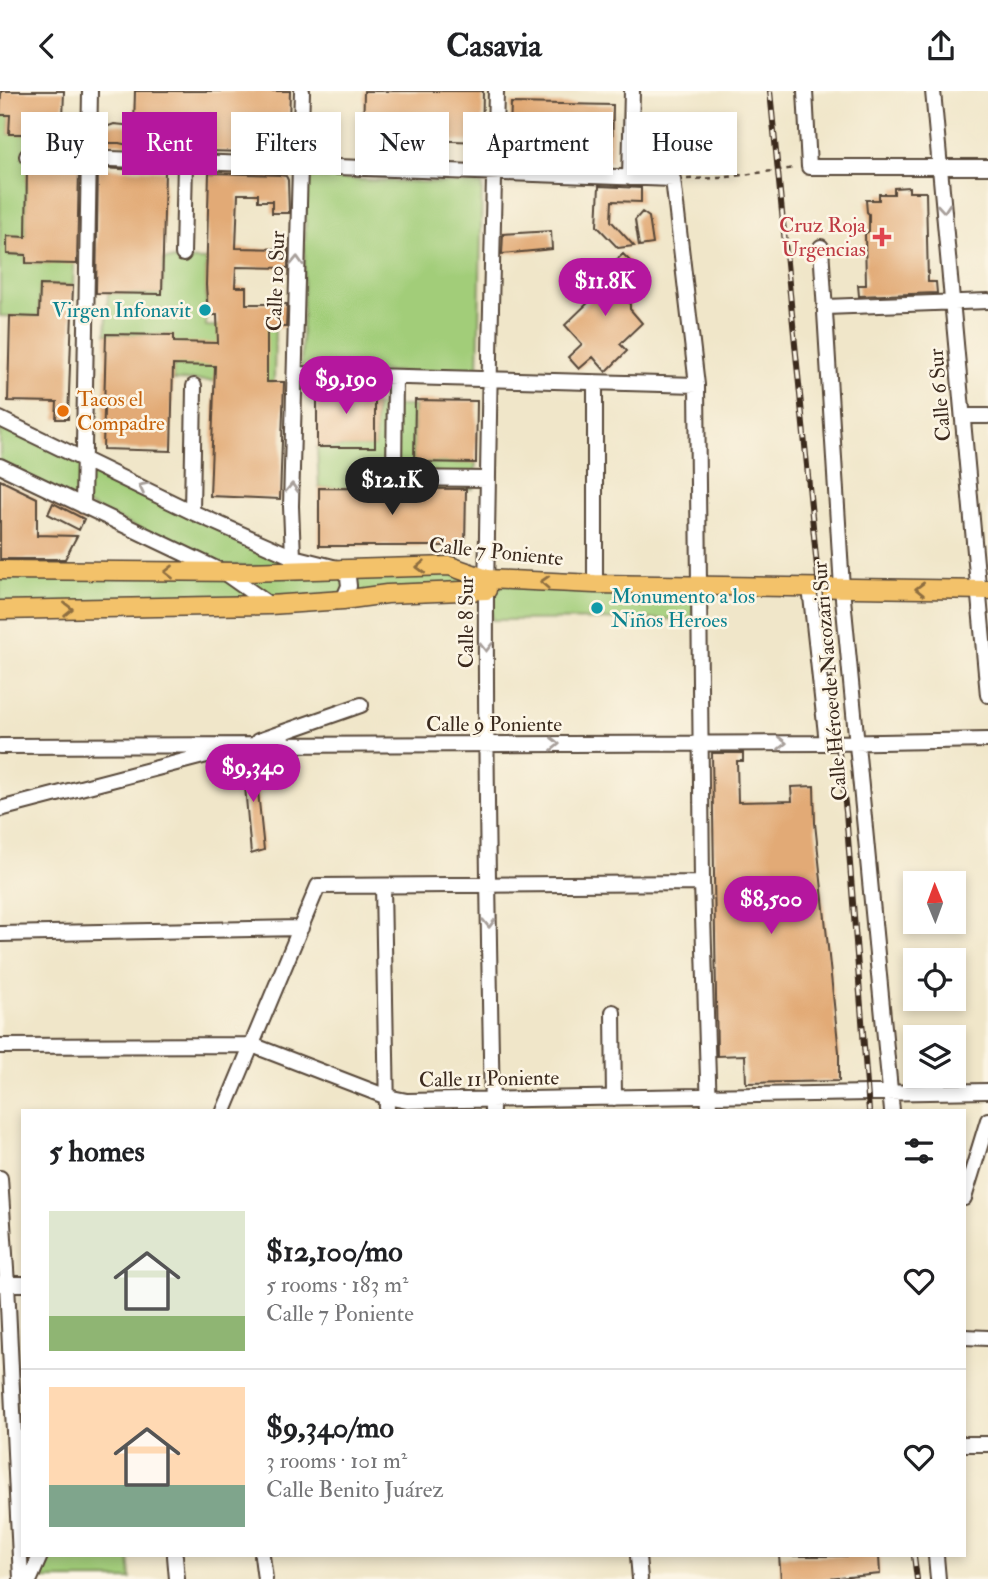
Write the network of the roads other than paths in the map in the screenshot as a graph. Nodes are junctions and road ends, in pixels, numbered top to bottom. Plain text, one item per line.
1 (90, 91) edge
2 (302, 91) edge
3 (496, 91) edge
4 (632, 91) edge
5 (805, 91) edge
6 (933, 91) edge
7 (90, 112) edge
8 (302, 112) edge
9 (495, 112) edge
10 (341, 167) edge
11 (940, 167) junction
12 (988, 167) edge
13 (463, 172) edge
14 (89, 175) edge
15 (185, 175) edge
16 (301, 175) edge
17 (494, 175) edge
18 (548, 175) edge
19 (630, 178) junction
20 (821, 247) dead end
21 (183, 254) dead end
22 (988, 301) edge
23 (953, 302) junction
24 (825, 307) junction
25 (295, 374) junction
26 (395, 377) junction
27 (489, 380) junction
28 (595, 383) junction
29 (697, 385) junction
30 (194, 386) dead end
31 (963, 416) junction
32 (988, 416) edge
33 (0, 419) edge
34 (84, 459) junction
35 (0, 466) edge
36 (488, 479) junction
37 (83, 506) junction
38 (192, 512) junction
39 (293, 557) junction
40 (341, 569) junction
41 (0, 570) edge
42 (223, 572) junction
43 (595, 584) junction
44 (487, 585) junction
45 (699, 585) junction
46 (810, 587) junction
47 (842, 588) junction
48 (984, 590) edge
49 (344, 600) junction
50 (270, 605) junction
51 (0, 610) edge
52 (988, 695) edge
53 (361, 705) dead end
54 (988, 740) edge
55 (701, 743) junction
56 (827, 743) junction
57 (856, 743) junction
58 (248, 744) junction
59 (486, 745) junction
60 (0, 746) edge
61 (0, 809) edge
62 (702, 883) junction
63 (489, 884) junction
64 (383, 886) junction
65 (301, 928) junction
66 (0, 933) edge
67 (612, 1012) dead end
68 (252, 1045) junction
69 (0, 1046) edge
70 (889, 1091) junction
71 (988, 1091) edge
72 (777, 1095) junction
73 (614, 1098) junction
74 (387, 1104) edge
75 (709, 1104) edge
76 (492, 1105) edge
77 (598, 1105) edge
78 (225, 1109) edge
79 (778, 1109) edge
80 (892, 1109) edge
81 (988, 1120) edge
82 (0, 1178) edge
83 (966, 1192) edge
84 (4, 1284) edge
85 (966, 1337) edge
86 (988, 1338) edge
87 (966, 1444) edge
88 (988, 1444) edge
89 (40, 1557) edge
90 (175, 1557) edge
91 (262, 1557) edge
92 (638, 1557) edge
93 (936, 1557) edge
94 (21, 1579) edge
95 (30, 1579) edge
96 (177, 1579) edge
97 (265, 1579) edge
98 (640, 1579) edge
99 (938, 1579) edge

1 - 7 street
2 - 8 street, Calle 10 Sur
3 - 9 street, Calle 8 Sur
4 - 19 street
5 - 11 street
6 - 11 street, Calle 6 Sur
10 - 13 street
11 - 12 street
11 -> 23 street, Calle 6 Sur
14 - 34 street
15 - 21 street
25 -> 16 street, Calle 10 Sur
17 - 27 street, Calle 8 Sur
18 - 19 street
19 - 29 street
20 - 24 street, Calle Héroe de Nacozari Sur
22 - 23 street
23 - 24 street
23 - 31 street, Calle 6 Sur
24 - 47 street, Calle Héroe de Nacozari Sur
25 - 26 street
39 -> 25 street, Calle 10 Sur
26 - 27 street
26 - 36 street
27 - 28 street
27 - 36 street, Calle 8 Sur
28 - 29 street
28 - 43 street
29 - 45 street
30 - 38 street
31 - 32 street
31 - 48 street, Calle 6 Sur
33 - 34 street
34 - 37 street
38 -> 34 street
35 - 37 street
36 - 44 street, Calle 8 Sur
37 - 42 street
38 - 39 street
39 - 40 street
40 - 42 main road, Calle 7 Poniente
44 -> 40 main road, Calle 7 Poniente
40 - 49 street
42 -> 41 main road, Calle 7 Poniente
42 - 50 street
43 -> 44 main road, Calle 7 Poniente
43 - 45 main road, Calle 7 Poniente
44 - 49 main road, Calle 7 Poniente
44 -> 59 street, Calle 8 Sur
45 - 46 main road, Calle 7 Poniente
45 - 55 street
46 - 47 main road, Calle 7 Poniente
46 - 56 street
48 -> 47 main road, Calle 7 Poniente
47 - 57 street, Calle Héroe de Nacozari Sur
48 - 52 street, Calle 6 Sur
49 - 50 main road, Calle 7 Poniente
51 -> 50 main road, Calle 7 Poniente
53 - 58 street
54 - 57 street, Calle 9 Poniente
55 -> 56 street, Calle 9 Poniente
59 -> 55 street, Calle 9 Poniente
55 - 62 street
56 - 57 street, Calle 9 Poniente
57 - 70 street, Calle Héroe de Nacozari Sur
58 - 59 street, Calle 9 Poniente
58 - 60 street, Calle 9 Poniente
58 - 61 street
59 - 63 street, Calle 8 Sur
62 - 63 street
62 - 75 street
63 - 64 street
63 -> 76 street, Calle 8 Sur
64 - 65 street
64 - 74 street
65 - 66 street
65 - 68 street
67 - 73 street
68 - 69 street, Calle 11 Poniente
68 - 74 street, Calle 11 Poniente
68 - 78 street
70 - 71 street, Calle 11 Poniente
70 - 72 street, Calle 11 Poniente
70 - 80 street, Calle Héroe de Nacozari Sur
72 - 75 street, Calle 11 Poniente
72 - 79 street
73 - 75 street, Calle 11 Poniente
73 - 77 street, Calle 11 Poniente
74 - 76 street, Calle 11 Poniente
76 - 77 street, Calle 11 Poniente
81 - 83 street
82 - 84 street
84 - 94 street
85 - 86 street
87 - 88 street
89 - 95 street
90 - 96 street
91 - 97 street
92 - 98 street
93 - 99 street

